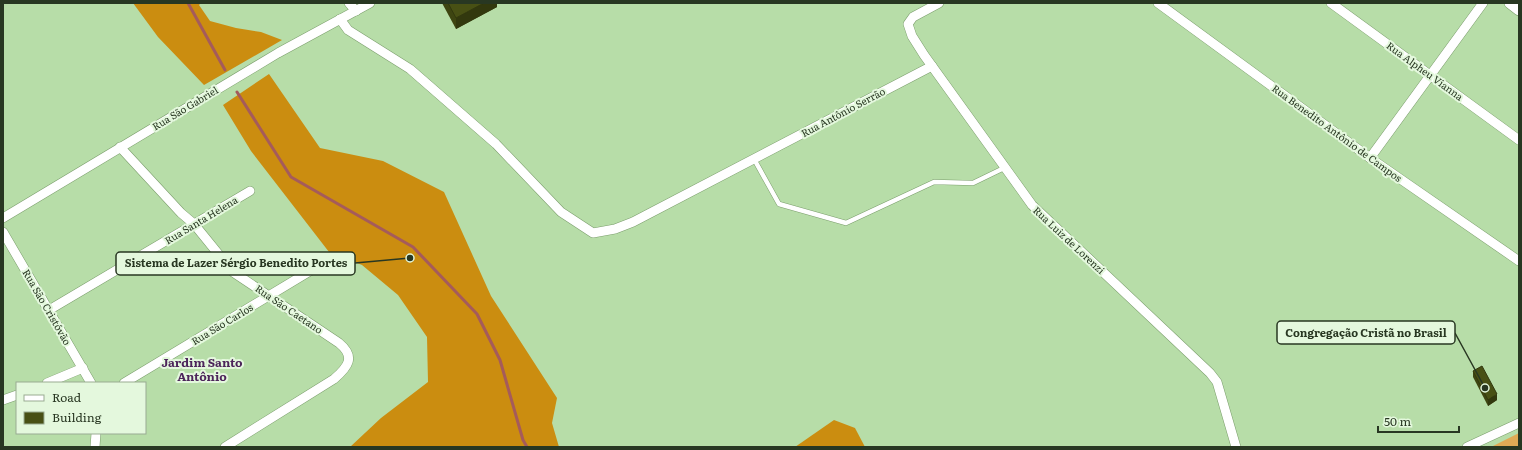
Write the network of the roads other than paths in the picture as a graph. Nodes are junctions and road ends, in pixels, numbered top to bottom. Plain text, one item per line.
1 (349, 3) edge
2 (370, 3) edge
3 (939, 3) edge
4 (1158, 3) edge
5 (1331, 3) edge
6 (1483, 3) edge
7 (1510, 3) edge
8 (1519, 10) edge
9 (356, 11) junction
10 (340, 19) junction
11 (932, 66) junction
12 (1430, 75) junction
13 (1519, 140) edge
14 (120, 147) junction
15 (1370, 158) junction
16 (754, 159) junction
17 (1004, 168) junction
18 (250, 191) dead end
19 (3, 218) edge
20 (194, 224) junction
21 (3, 232) edge
22 (1519, 261) edge
23 (320, 265) dead end
24 (269, 296) junction
25 (49, 310) junction
26 (83, 368) junction
27 (49, 382) edge
28 (90, 382) edge
29 (126, 382) edge
30 (16, 395) edge
31 (3, 400) edge
32 (1519, 423) edge
33 (96, 434) edge
34 (95, 447) edge
35 (225, 447) edge
36 (1236, 447) edge
37 (1467, 447) edge

1 - 9 street
2 - 9 street, Rua São Gabriel
3 - 11 street, Rua Luiz de Lorenzi
4 - 15 street, Rua Benedito Antônio de Campos
5 - 12 street, Rua Alpheu Vianna
6 - 12 street
7 - 8 street
9 - 10 street, Rua São Gabriel
10 - 14 street, Rua São Gabriel
10 - 16 street, Rua Antônio Serrão
11 - 16 street, Rua Antônio Serrão
11 - 17 street, Rua Luiz de Lorenzi
12 - 13 street, Rua Alpheu Vianna
12 - 15 street
14 - 19 street, Rua São Gabriel
14 - 20 street, Rua São Caetano
15 - 22 street, Rua Benedito Antônio de Campos
16 - 17 lane
17 - 36 street, Rua Luiz de Lorenzi
18 - 20 street, Rua Santa Helena
20 - 24 street, Rua São Caetano
20 - 25 street, Rua Santa Helena
21 - 25 street, Rua São Cristóvão
23 - 24 street, Rua São Carlos
24 - 29 street, Rua São Carlos
24 - 35 street, Rua São Caetano
25 - 26 street, Rua São Cristóvão
26 - 27 street
26 - 28 street, Rua São Cristóvão
30 - 31 street
32 - 37 street
33 - 34 street

